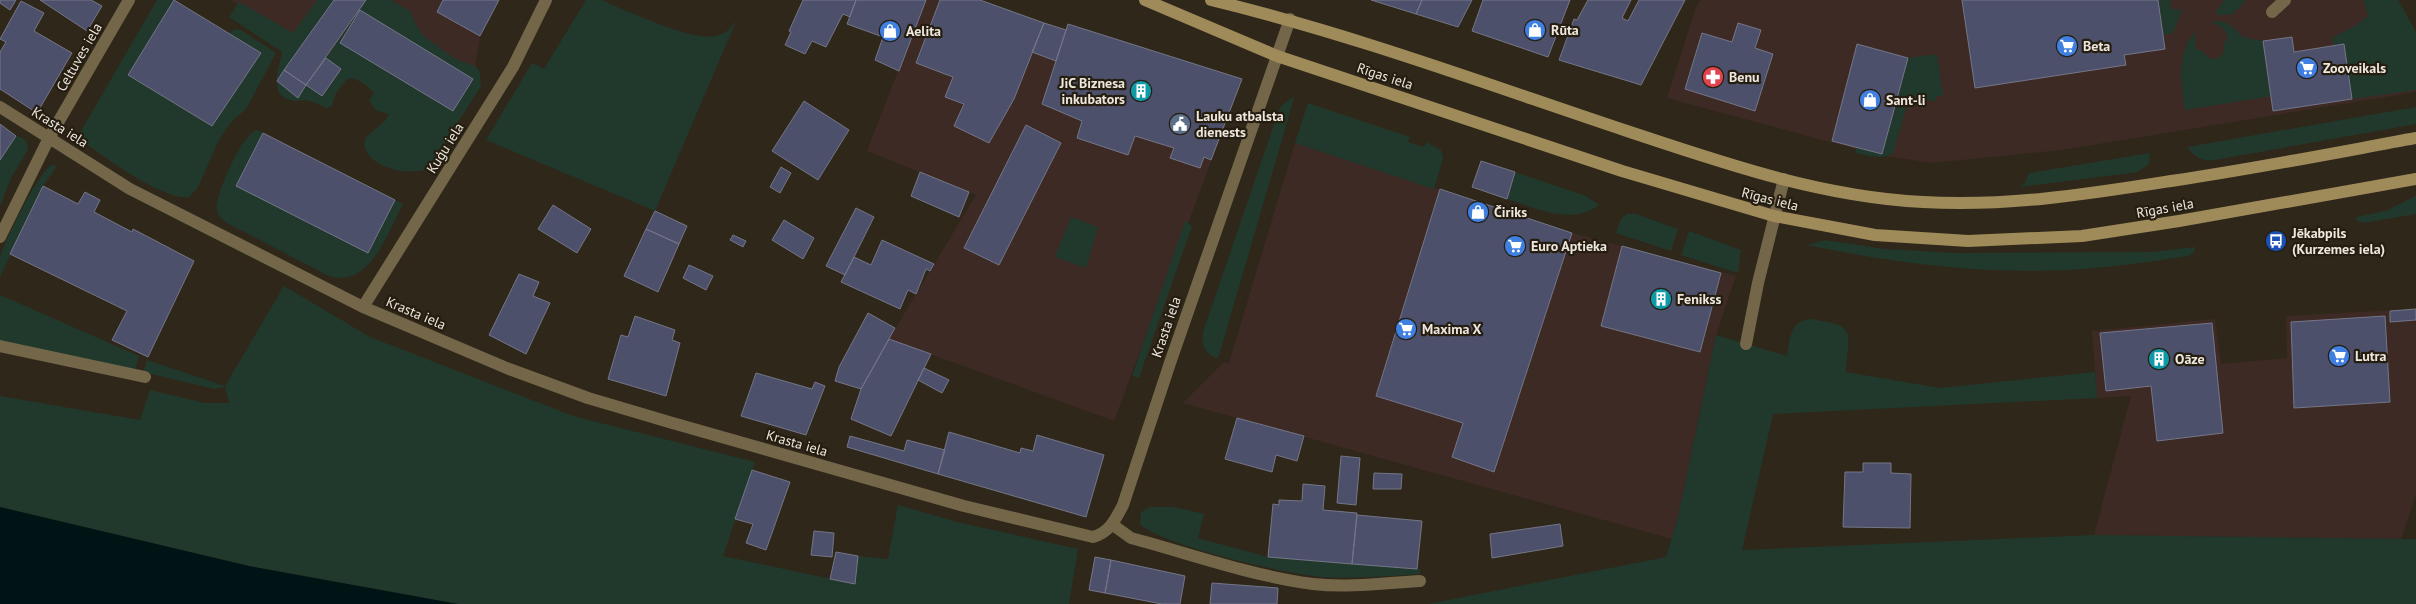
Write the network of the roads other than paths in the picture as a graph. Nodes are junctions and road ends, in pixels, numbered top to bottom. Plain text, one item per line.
1 (129, 0) edge
2 (546, 0) edge
3 (1145, 0) edge
4 (1211, 0) edge
5 (2285, 0) edge
6 (2272, 12) dead end
7 (1290, 19) junction
8 (1277, 56) junction
9 (0, 106) edge
10 (49, 138) junction
11 (2416, 138) edge
12 (2416, 179) edge
13 (1784, 180) junction
14 (1774, 216) junction
15 (0, 237) edge
16 (363, 307) junction
17 (1746, 344) dead end
18 (0, 346) edge
19 (145, 377) dead end
20 (1113, 525) junction
21 (1420, 581) dead end

1 - 10 street, Celtuves iela
2 - 16 street, Kuģu iela
3 - 8 main road, Rīgas iela
4 - 7 main road, Rīgas iela
5 - 6 street
7 - 8 street, Krasta iela
7 - 13 main road, Rīgas iela
8 - 14 main road, Rīgas iela
8 - 20 street, Krasta iela
9 - 10 street, Krasta iela
10 - 15 street, Celtuves iela
10 - 16 street, Krasta iela
11 - 13 main road, Rīgas iela
12 - 14 main road, Rīgas iela
13 - 14 street
14 - 17 street
16 - 20 street, Krasta iela
18 - 19 street
20 - 21 street

